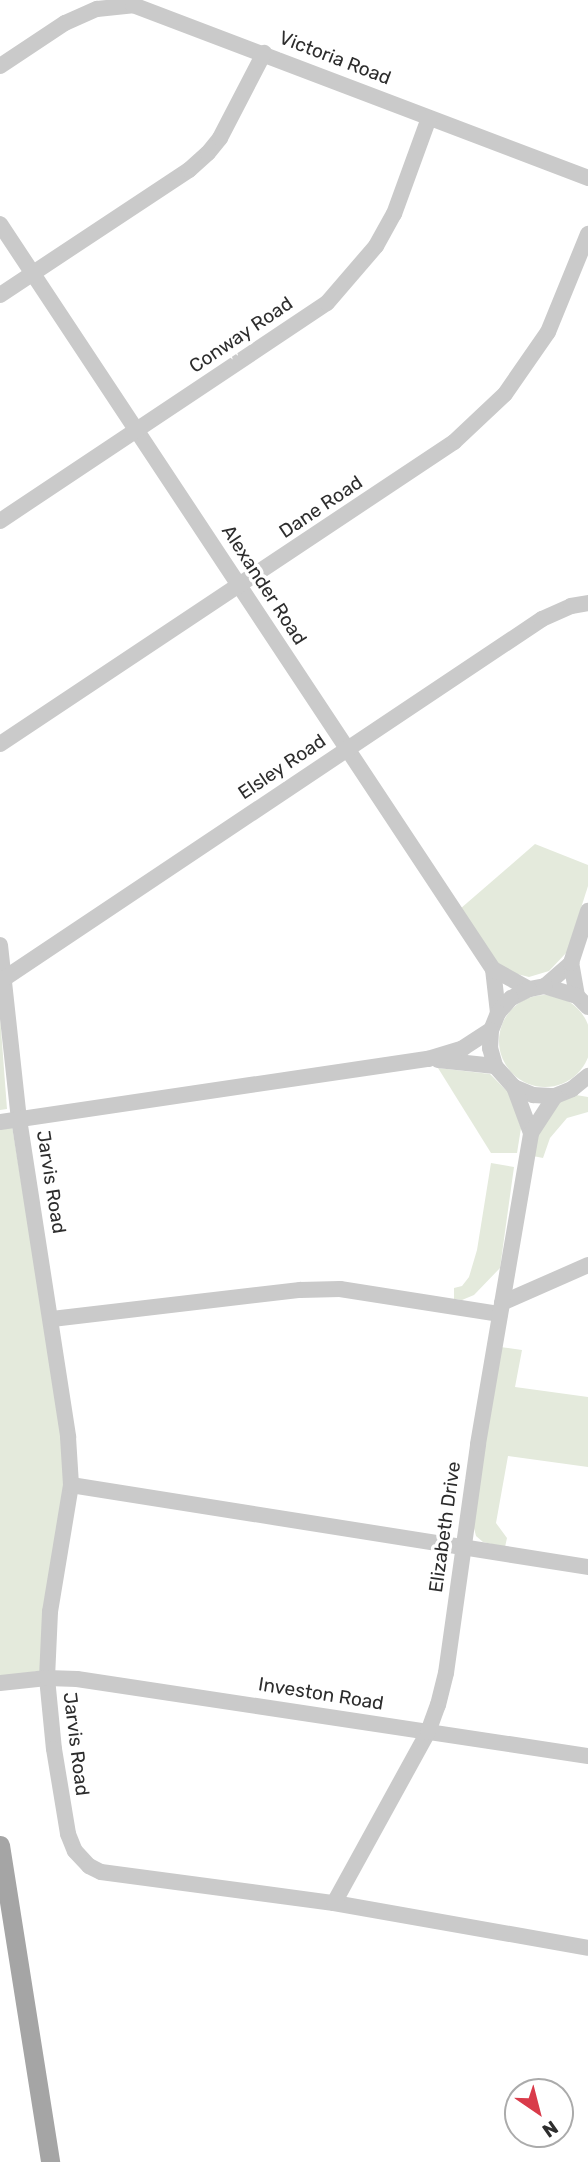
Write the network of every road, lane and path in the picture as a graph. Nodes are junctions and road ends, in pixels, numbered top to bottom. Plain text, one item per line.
1 (264, 53) junction
2 (0, 66) edge
3 (429, 118) junction
4 (588, 178) edge
5 (0, 224) edge
6 (588, 233) edge
7 (32, 273) junction
8 (0, 295) edge
9 (137, 428) junction
10 (0, 521) edge
11 (239, 587) junction
12 (588, 603) edge
13 (0, 744) edge
14 (347, 750) junction
15 (588, 911) edge
16 (0, 945) edge
17 (571, 963) junction
18 (493, 969) junction
19 (5, 978) junction
20 (537, 988) junction
21 (582, 1001) edge
22 (498, 1013) junction
23 (491, 1030) junction
24 (428, 1059) junction
25 (495, 1066) junction
26 (588, 1076) edge
27 (514, 1087) junction
28 (580, 1090) edge
29 (555, 1096) junction
30 (19, 1119) junction
31 (0, 1122) edge
32 (531, 1133) junction
33 (588, 1265) edge
34 (501, 1309) junction
35 (52, 1319) junction
36 (71, 1485) junction
37 (463, 1548) junction
38 (588, 1567) edge
39 (47, 1678) junction
40 (0, 1682) edge
41 (428, 1732) junction
42 (588, 1756) edge
43 (0, 1848) edge
44 (334, 1903) junction
45 (0, 1927) edge
46 (588, 1948) edge
47 (38, 2162) edge
48 (50, 2162) edge

1 - 2 street, Victoria Road
1 - 3 street, Victoria Road
1 - 7 street
3 - 4 street, Victoria Road
3 - 9 street, Conway Road
5 - 7 street, Alexander Road
6 - 11 street, Dane Road
7 - 8 street
7 - 9 street, Alexander Road
9 - 10 street, Conway Road
9 - 11 street, Alexander Road
11 - 13 street, Dane Road
11 - 14 street, Alexander Road
12 - 14 street, Elsley Road
14 - 18 street, Alexander Road
14 - 19 street, Elsley Road
15 - 17 street
16 - 19 street, Jarvis Road
17 - 20 street
17 - 21 street
18 - 20 street, Alexander Road
18 - 22 street, Alexander Road
19 - 30 street, Jarvis Road
20 - 21 street, Alexander Road
20 - 22 street
22 - 23 street
23 - 24 street
23 - 25 street
24 - 25 street
24 - 30 street
25 - 27 street
26 - 28 street
27 - 29 street
27 - 32 street, Elizabeth Drive
28 - 29 street
29 - 32 street, Elizabeth Drive
30 - 31 street
30 - 35 street, Jarvis Road
32 - 34 street, Elizabeth Drive
33 - 34 street
34 - 35 street
34 - 37 street, Elizabeth Drive
35 - 36 street, Jarvis Road
36 - 37 street
36 - 39 street, Jarvis Road
37 - 38 street
37 - 41 street, Elizabeth Drive
39 - 40 street, Investon Road
39 - 41 street, Investon Road
39 - 44 street, Jarvis Road
41 - 42 street, Investon Road
41 - 44 street, Elizabeth Drive
43 - 48 main road
44 - 46 street, Jarvis Road
45 - 47 main road

